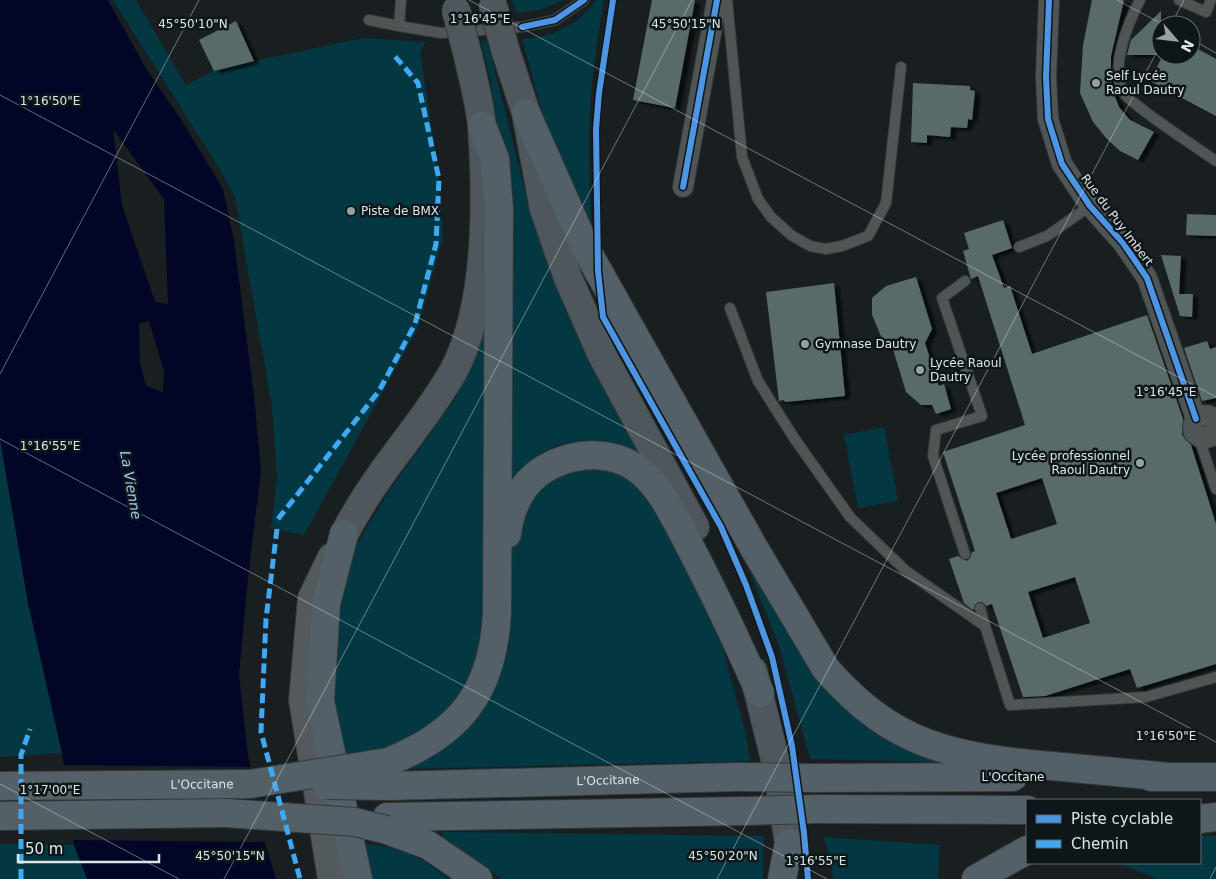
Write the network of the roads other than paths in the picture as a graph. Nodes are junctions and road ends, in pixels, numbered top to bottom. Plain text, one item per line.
1 (401, 0) edge
2 (584, 0) edge
3 (717, 0) edge
4 (727, 0) edge
5 (1049, 0) edge
6 (1140, 0) edge
7 (1179, 0) edge
8 (1211, 0) edge
9 (492, 3) edge
10 (455, 5) edge
11 (369, 20) dead end
12 (399, 26) junction
13 (901, 67) dead end
14 (526, 113) junction
15 (482, 126) junction
16 (1216, 161) edge
17 (683, 187) dead end
18 (1090, 206) junction
19 (1019, 247) dead end
20 (964, 281) dead end
21 (730, 308) dead end
22 (1216, 424) edge
23 (1204, 429) edge
24 (1216, 489) edge
25 (344, 534) junction
26 (965, 554) dead end
27 (497, 580) junction
28 (980, 608) dead end
29 (985, 626) junction
30 (1216, 677) edge
31 (760, 693) junction
32 (388, 774) junction
33 (1169, 777) junction
34 (1216, 777) edge
35 (0, 786) edge
36 (1026, 810) edge
37 (1201, 810) edge
38 (1216, 810) edge
39 (0, 816) edge
40 (1216, 817) edge
41 (1201, 819) edge
42 (387, 823) junction
43 (789, 843) junction
44 (1026, 851) edge
45 (332, 879) edge
46 (358, 879) edge
47 (478, 879) edge
48 (782, 879) edge
49 (791, 879) edge
50 (976, 879) edge

1 - 12 lane
2 - 12 lane
3 - 17 street
4 - 13 lane
5 - 18 street, Rue du Puy Imbert
6 - 16 lane
7 - 8 lane
9 - 14 main road, bridge
10 - 15 main road, bridge
11 - 12 lane
14 - 31 main road
14 - 33 highway
15 - 25 main road
15 - 27 highway
18 - 19 lane
18 - 23 street, Rue du Puy Imbert
20 - 26 lane
21 - 29 lane
22 - 23 street
23 - 24 lane
25 - 45 main road
25 - 46 highway
27 - 31 highway
27 - 32 highway
28 - 29 lane
29 - 30 lane
31 - 43 main road
32 - 33 highway, L'Occitane, bridge
32 - 35 highway, L'Occitane, bridge
33 - 34 highway, L'Occitane
36 - 42 highway, bridge
37 - 38 highway
39 - 42 highway, bridge
40 - 41 highway
42 - 47 highway
43 - 48 highway
43 - 49 main road
44 - 50 highway

